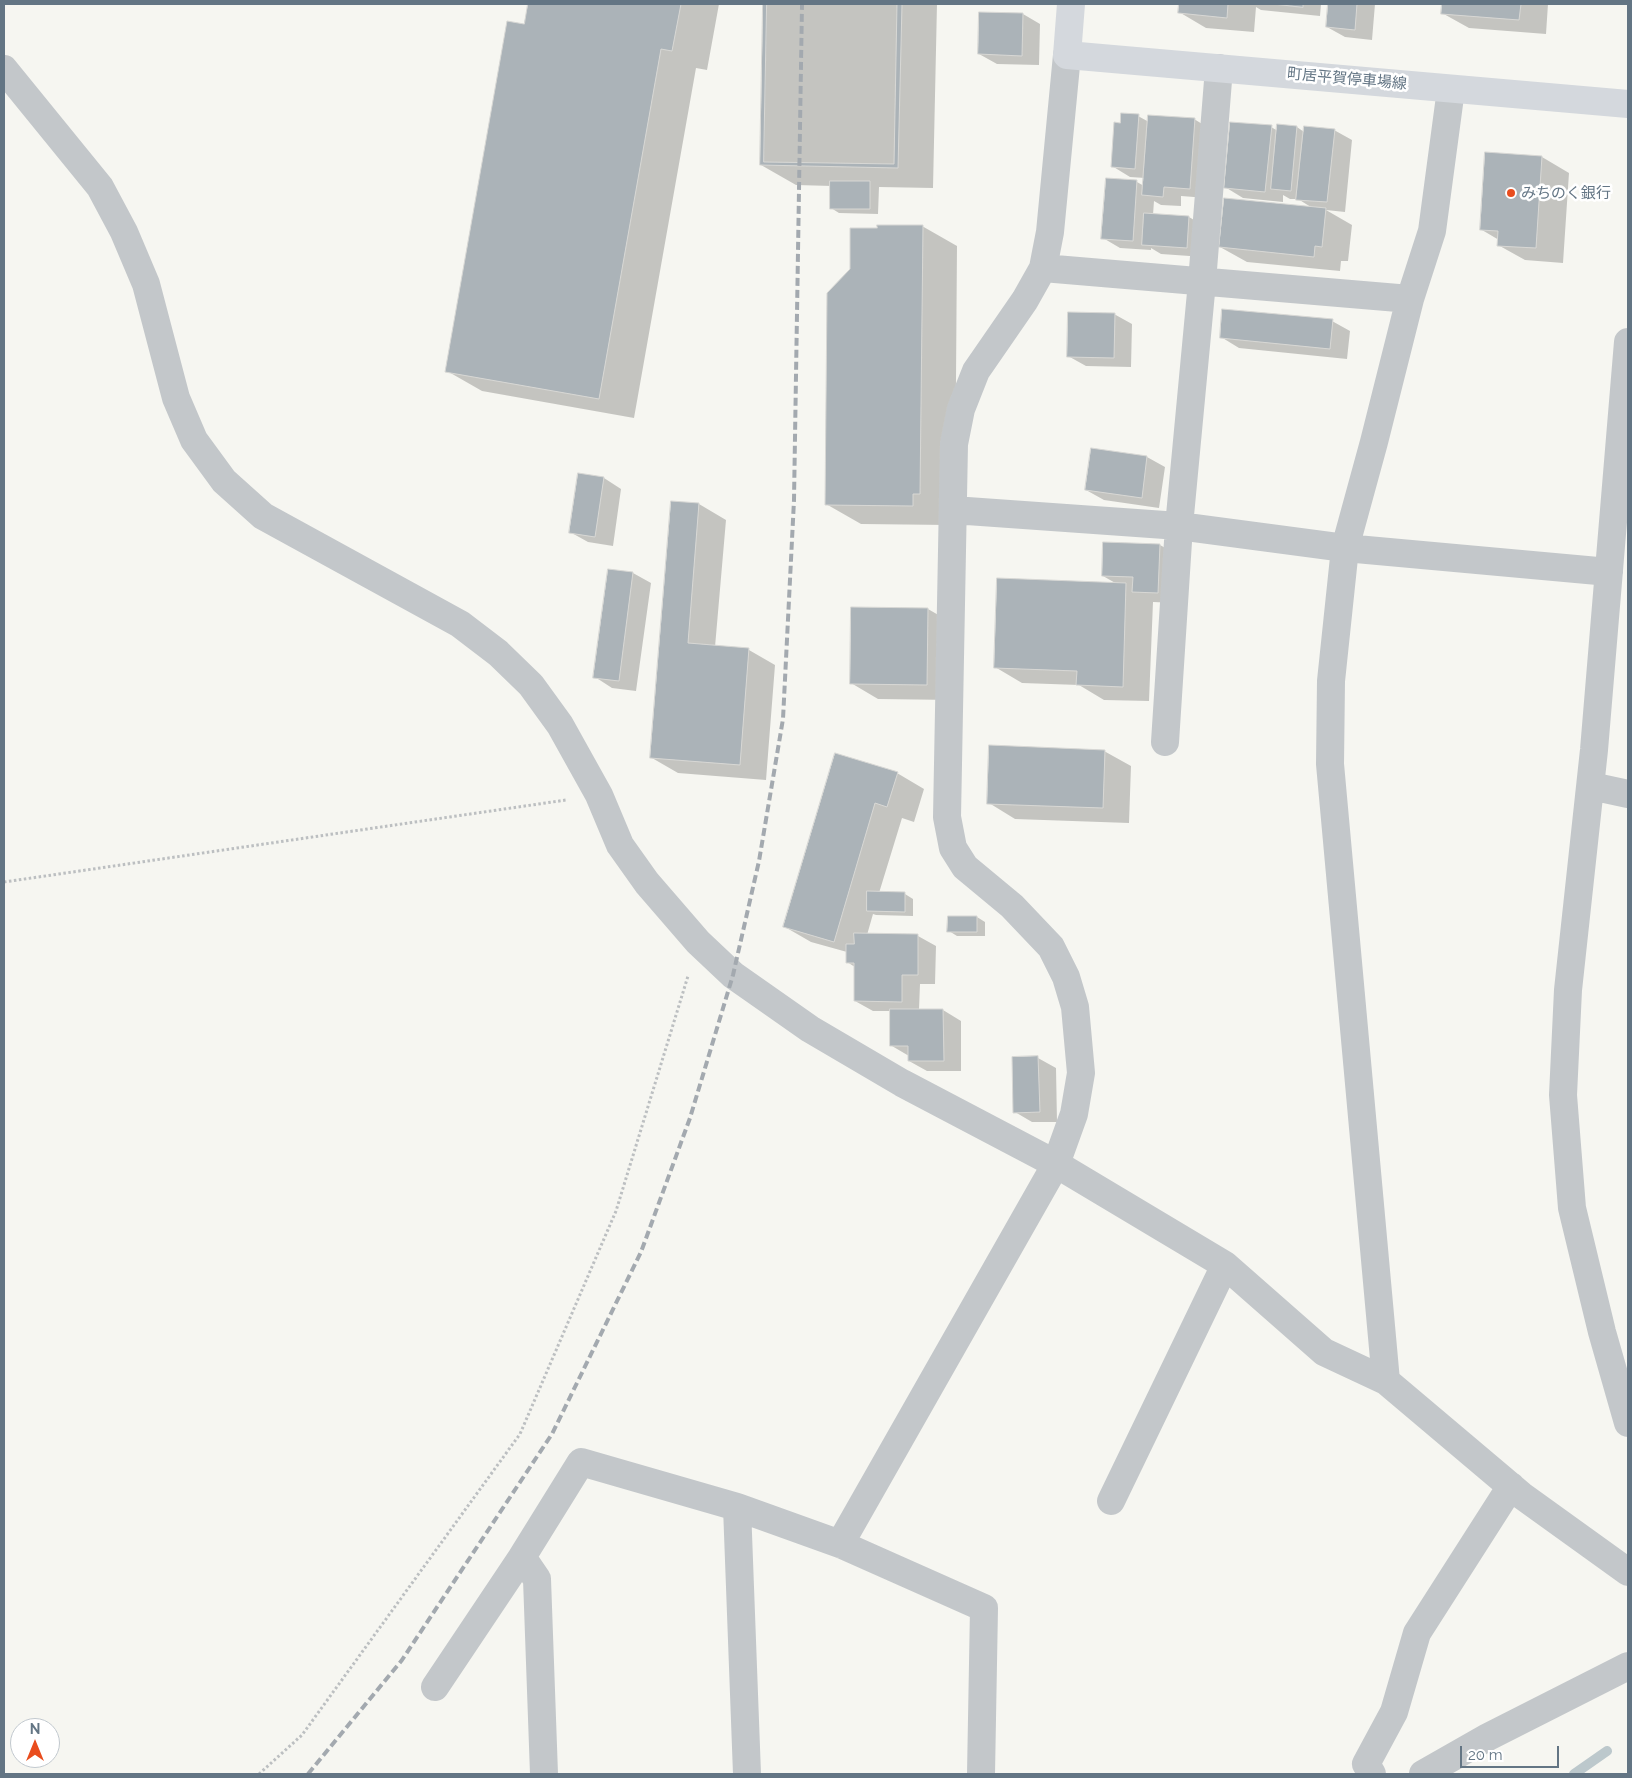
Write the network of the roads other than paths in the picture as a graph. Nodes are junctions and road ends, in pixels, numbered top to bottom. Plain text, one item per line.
1 (1071, 4) edge
2 (1066, 55) junction
3 (1219, 68) junction
4 (4, 69) edge
5 (1451, 88) junction
6 (1628, 104) edge
7 (1043, 268) junction
8 (1202, 282) junction
9 (1410, 299) junction
10 (1628, 342) edge
11 (953, 510) junction
12 (1179, 526) junction
13 (1345, 548) junction
14 (1610, 572) junction
15 (1165, 742) dead end
16 (1591, 786) junction
17 (1628, 794) edge
18 (1056, 1164) junction
19 (1225, 1265) junction
20 (1386, 1381) junction
21 (1628, 1423) edge
22 (1511, 1486) junction
23 (1110, 1501) dead end
24 (737, 1507) junction
25 (840, 1544) junction
26 (522, 1557) junction
27 (1628, 1572) edge
28 (1628, 1666) edge
29 (435, 1687) dead end
30 (544, 1774) edge
31 (747, 1774) edge
32 (981, 1774) edge
33 (1372, 1774) edge
34 (1423, 1774) edge

1 - 2 main road
2 - 3 main road, 町居平賀停車場線
2 - 7 street
3 - 5 main road, 町居平賀停車場線
3 - 8 street
4 - 18 street
5 - 6 main road, 町居平賀停車場線
5 - 9 street
7 - 8 street
7 - 11 street
8 - 9 street
8 - 12 street
9 - 13 street
10 - 14 street
11 - 12 street
11 - 18 street
12 - 13 street
12 - 15 street
13 - 14 street
13 - 20 street
14 - 16 street
16 - 17 street
16 - 21 street
18 - 19 street
18 - 25 street
19 - 20 street
19 - 23 street
20 - 22 street
22 - 27 street
22 - 33 street
24 - 25 street
24 - 26 street
24 - 31 street
25 - 32 street
26 - 29 street
26 - 30 street
28 - 34 street

